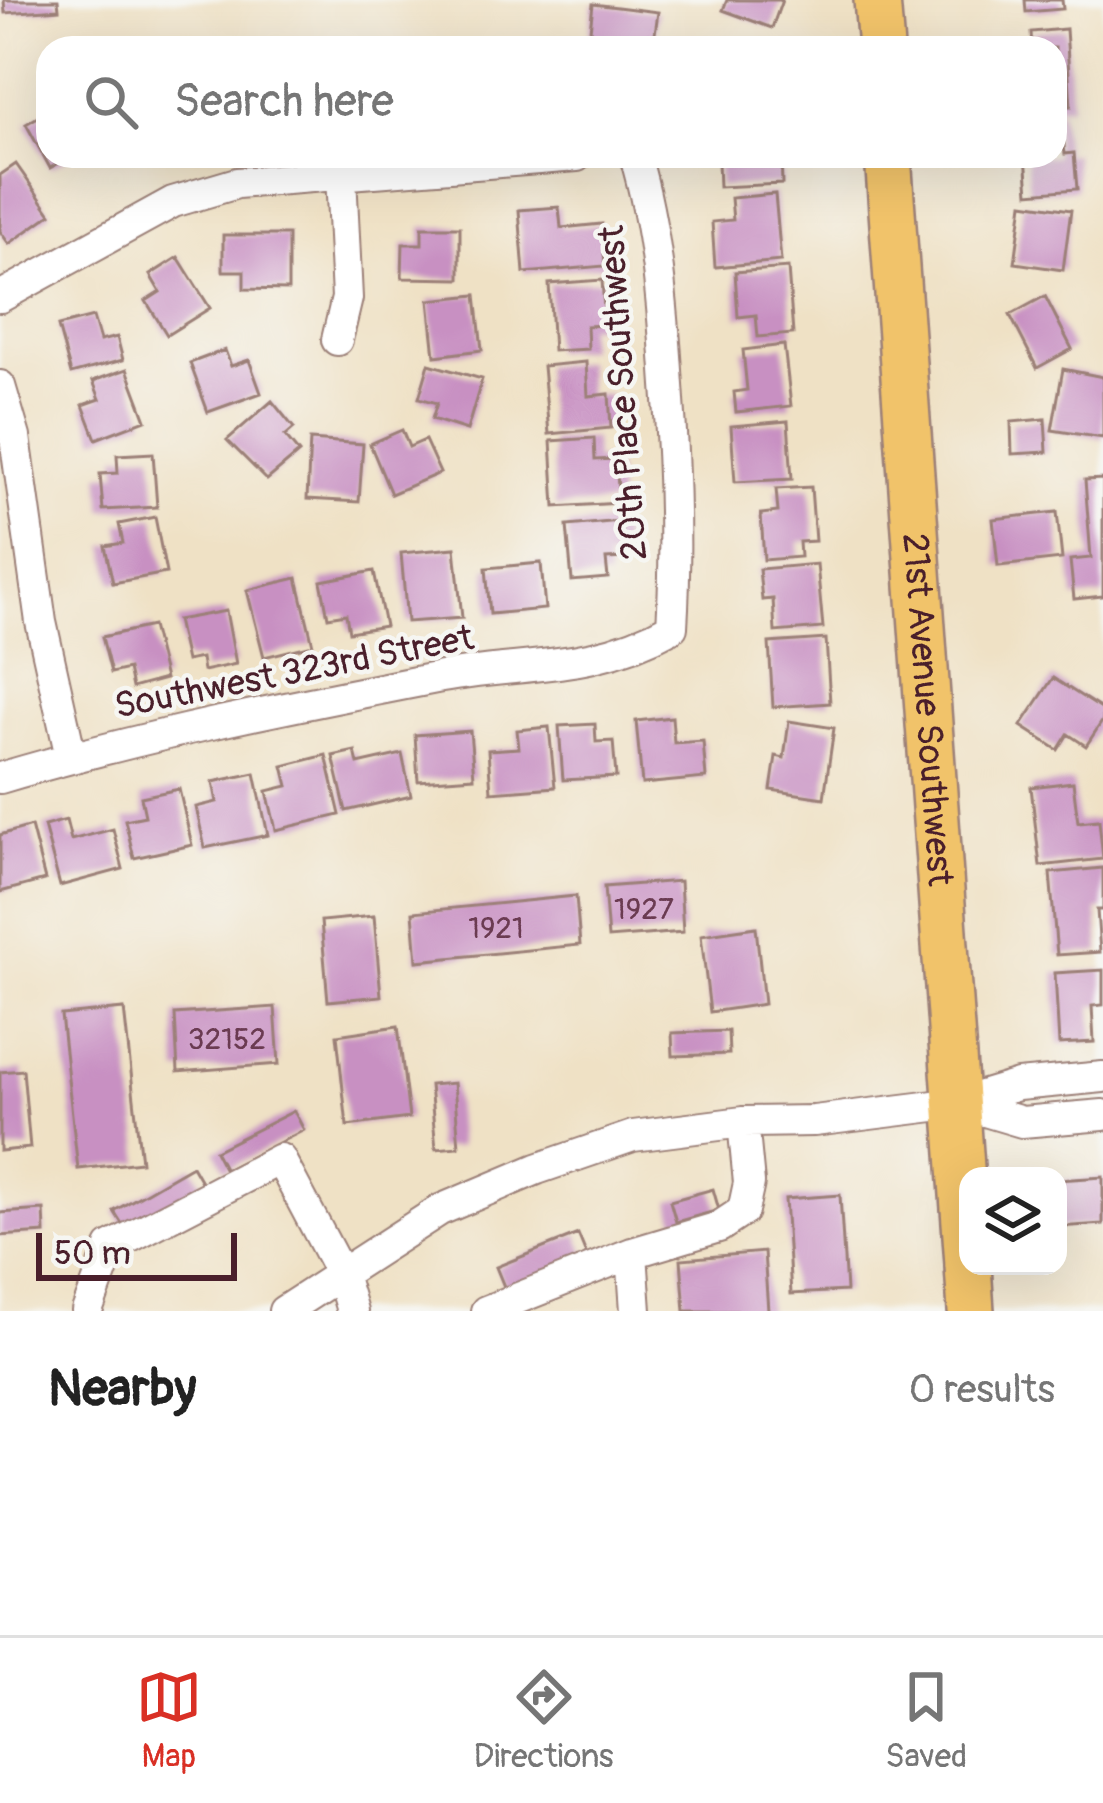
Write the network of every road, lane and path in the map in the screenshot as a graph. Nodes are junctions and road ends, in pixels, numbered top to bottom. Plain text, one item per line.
1 (877, 0) edge
2 (880, 36) edge
3 (428, 168) edge
4 (638, 168) edge
5 (890, 168) edge
6 (341, 175) junction
7 (0, 297) edge
8 (338, 340) dead end
9 (0, 386) edge
10 (672, 627) joint
11 (71, 757) junction
12 (0, 778) edge
13 (1103, 1077) edge
14 (958, 1103) junction
15 (1103, 1115) edge
16 (742, 1122) junction
17 (962, 1167) edge
18 (632, 1253) junction
19 (340, 1274) junction
20 (969, 1275) edge
21 (87, 1311) edge
22 (284, 1311) edge
23 (352, 1311) edge
24 (486, 1311) edge
25 (637, 1311) edge
26 (971, 1311) edge

1 - 2 main road
3 - 6 street
4 - 10 street, 20th Place Southwest
5 - 14 main road, 21st Avenue Southwest
6 - 7 street
6 - 8 street
9 - 11 street
10 - 11 street, Southwest 323rd Street
11 - 12 street, Southwest 323rd Street
13 - 14 street
14 - 15 street
14 - 16 street
14 - 17 main road, 21st Avenue Southwest
16 - 18 street
16 - 19 street
18 - 24 street
18 - 25 street
19 - 21 street
19 - 22 street
19 - 23 street
20 - 26 main road, 21st Avenue Southwest

